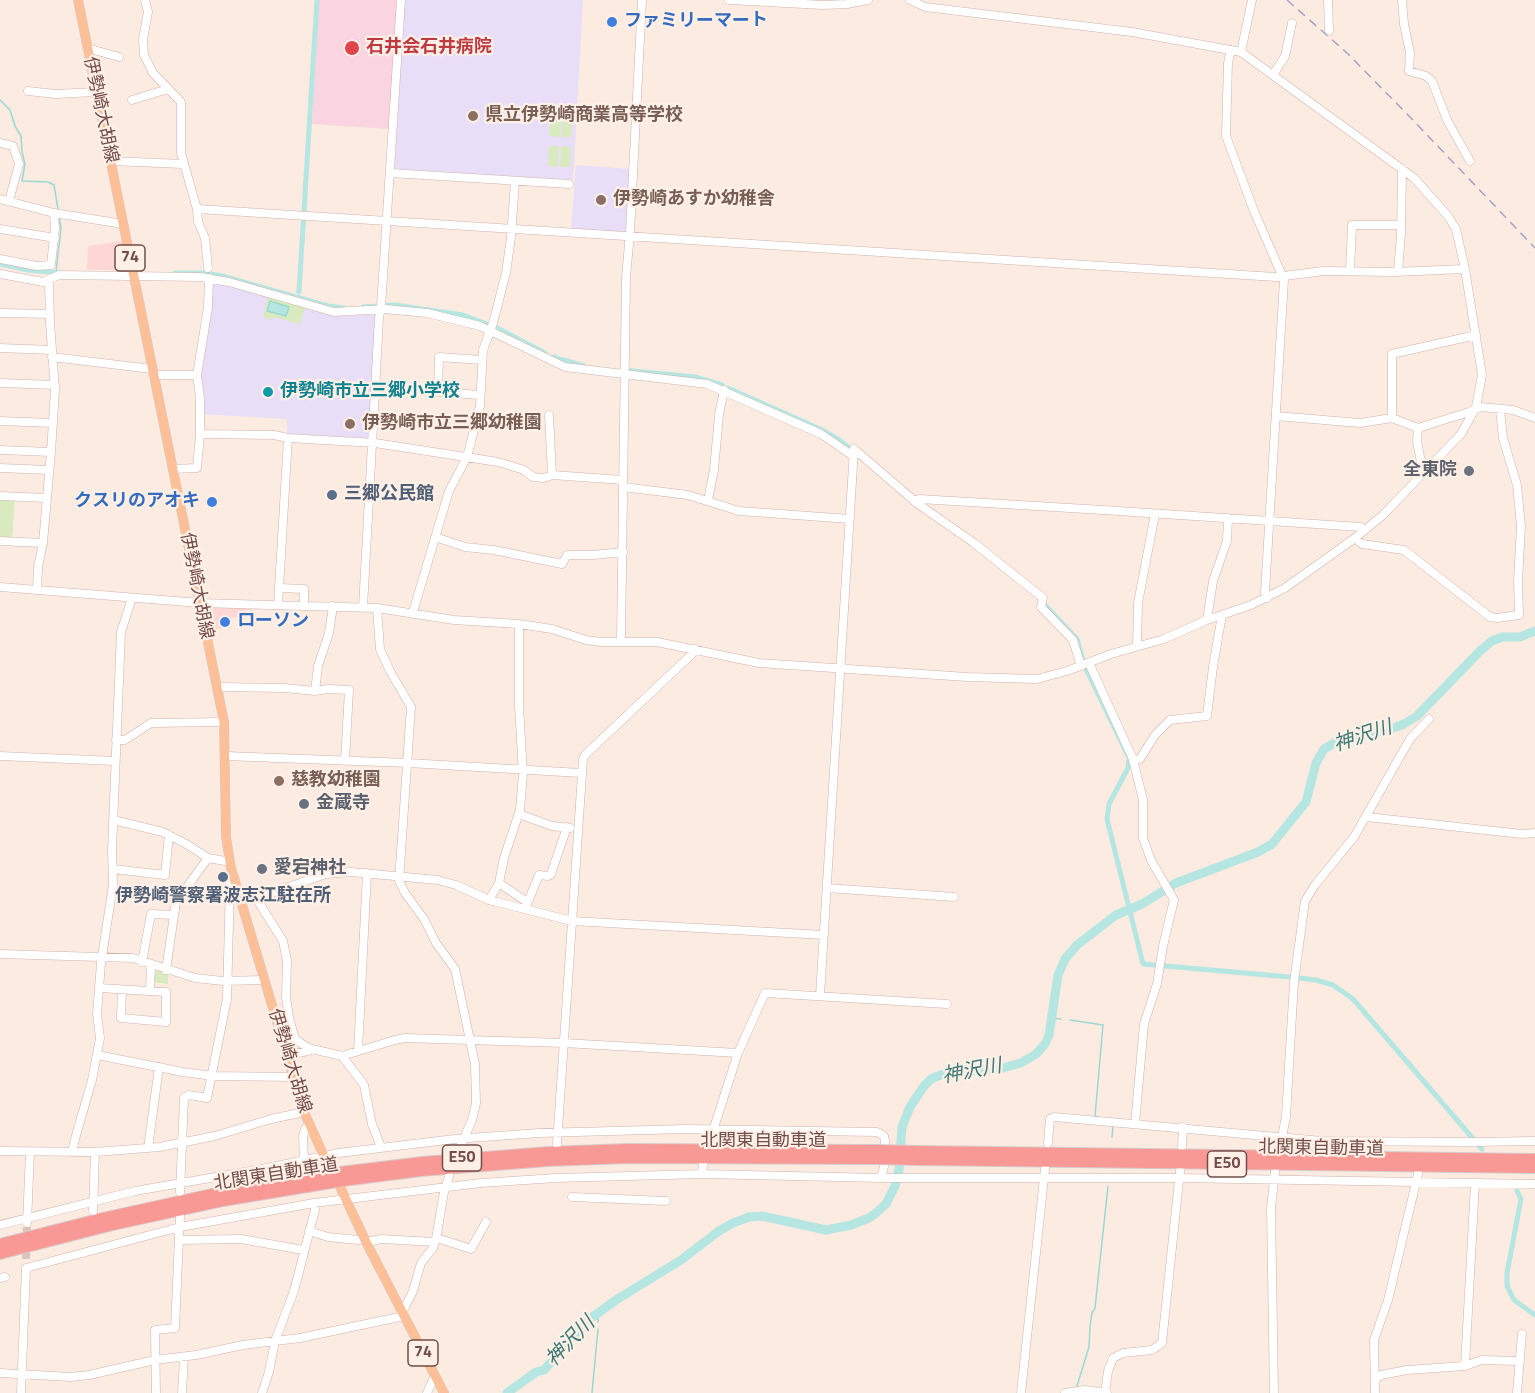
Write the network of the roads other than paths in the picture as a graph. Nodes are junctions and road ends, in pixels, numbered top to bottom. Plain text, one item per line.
1 (78, 0) edge
2 (145, 0) edge
3 (401, 0) edge
4 (642, 0) edge
5 (729, 0) edge
6 (868, 0) edge
7 (910, 0) edge
8 (936, 0) edge
9 (1252, 0) edge
10 (1329, 0) edge
11 (1402, 0) edge
12 (940, 9) junction
13 (1292, 23) dead end
14 (1329, 31) dead end
15 (87, 48) junction
16 (1231, 50) junction
17 (1241, 52) junction
18 (119, 57) dead end
19 (1273, 75) junction
20 (168, 88) junction
21 (28, 91) dead end
22 (96, 92) junction
23 (132, 100) dead end
24 (0, 143) edge
25 (111, 161) junction
26 (1470, 161) dead end
27 (183, 164) junction
28 (1402, 169) junction
29 (391, 173) junction
30 (515, 181) junction
31 (569, 184) dead end
32 (0, 199) edge
33 (9, 201) junction
34 (197, 209) junction
35 (54, 213) junction
36 (387, 221) junction
37 (123, 224) junction
38 (1401, 225) junction
39 (0, 229) edge
40 (512, 229) junction
41 (630, 236) junction
42 (55, 238) junction
43 (0, 259) edge
44 (208, 268) dead end
45 (1465, 269) junction
46 (1350, 272) junction
47 (1398, 272) junction
48 (0, 274) edge
49 (1283, 275) junction
50 (134, 277) junction
51 (209, 278) junction
52 (50, 281) junction
53 (381, 306) junction
54 (0, 313) edge
55 (50, 314) junction
56 (490, 330) junction
57 (1476, 335) junction
58 (0, 348) edge
59 (52, 353) junction
60 (482, 360) junction
61 (153, 372) junction
62 (197, 375) junction
63 (625, 375) junction
64 (0, 383) edge
65 (55, 385) junction
66 (724, 390) junction
67 (480, 395) junction
68 (1476, 407) junction
69 (1500, 410) junction
70 (549, 415) dead end
71 (1276, 416) junction
72 (1392, 418) junction
73 (1535, 418) edge
74 (0, 421) edge
75 (52, 423) junction
76 (1418, 428) junction
77 (200, 434) junction
78 (288, 438) junction
79 (372, 443) junction
80 (0, 450) edge
81 (51, 452) junction
82 (854, 454) junction
83 (466, 457) junction
84 (0, 468) edge
85 (173, 469) junction
86 (49, 470) junction
87 (1424, 473) junction
88 (552, 475) junction
89 (623, 484) junction
90 (0, 496) edge
91 (46, 498) junction
92 (708, 500) junction
93 (914, 501) junction
94 (1155, 514) junction
95 (1228, 518) junction
96 (850, 519) junction
97 (1269, 520) junction
98 (1364, 530) junction
99 (435, 537) junction
100 (1355, 538) junction
101 (0, 541) edge
102 (43, 543) junction
103 (623, 552) junction
104 (0, 587) edge
105 (279, 588) junction
106 (37, 590) junction
107 (132, 598) junction
108 (1267, 598) junction
109 (200, 603) junction
110 (278, 605) junction
111 (304, 605) junction
112 (333, 606) junction
113 (363, 607) junction
114 (377, 608) junction
115 (413, 612) junction
116 (1222, 615) junction
117 (1207, 620) junction
118 (519, 624) junction
119 (621, 641) junction
120 (1137, 646) junction
121 (695, 649) junction
122 (1085, 664) junction
123 (841, 669) junction
124 (217, 687) junction
125 (315, 691) junction
126 (1429, 718) dead end
127 (224, 722) junction
128 (116, 740) junction
129 (0, 756) edge
130 (226, 756) junction
131 (345, 760) junction
132 (115, 761) junction
133 (1133, 761) junction
134 (408, 763) junction
135 (523, 770) junction
136 (581, 773) junction
137 (519, 814) junction
138 (1367, 817) junction
139 (113, 820) junction
140 (567, 827) junction
141 (578, 828) junction
142 (1535, 833) edge
143 (169, 835) junction
144 (208, 858) junction
145 (230, 860) junction
146 (113, 870) junction
147 (367, 873) junction
148 (400, 875) junction
149 (233, 877) junction
150 (499, 884) junction
151 (827, 888) junction
152 (954, 897) dead end
153 (256, 898) junction
154 (240, 900) junction
155 (489, 900) junction
156 (526, 905) junction
157 (173, 915) junction
158 (572, 921) junction
159 (824, 935) junction
160 (0, 954) edge
161 (102, 958) junction
162 (142, 962) junction
163 (151, 965) junction
164 (166, 970) junction
165 (264, 980) junction
166 (228, 981) junction
167 (99, 988) junction
168 (122, 990) junction
169 (150, 991) junction
170 (820, 995) junction
171 (947, 1004) dead end
172 (470, 1040) junction
173 (564, 1043) junction
174 (315, 1050) junction
175 (358, 1051) junction
176 (738, 1053) junction
177 (97, 1055) junction
178 (286, 1056) junction
179 (342, 1056) junction
180 (159, 1067) junction
181 (213, 1076) junction
182 (293, 1077) junction
183 (304, 1112) junction
184 (1136, 1124) junction
185 (309, 1125) junction
186 (1183, 1127) junction
187 (713, 1130) junction
188 (558, 1132) junction
189 (1282, 1137) junction
190 (464, 1138) junction
191 (1535, 1141) edge
192 (182, 1143) junction
193 (709, 1143) dead end
194 (1048, 1143) dead end
195 (557, 1144) dead end
196 (1182, 1146) dead end
197 (381, 1147) junction
198 (148, 1148) junction
199 (1280, 1148) dead end
200 (459, 1149) dead end
201 (0, 1150) edge
202 (30, 1152) junction
203 (72, 1152) junction
204 (95, 1152) junction
205 (877, 1155) junction
206 (918, 1155) junction
207 (323, 1156) junction
208 (1535, 1159) edge
209 (304, 1160) junction
210 (703, 1164) dead end
211 (328, 1166) dead end
212 (556, 1168) dead end
213 (1535, 1168) edge
214 (1045, 1170) dead end
215 (702, 1174) junction
216 (1180, 1175) junction
217 (449, 1176) dead end
218 (1275, 1176) junction
219 (556, 1178) junction
220 (885, 1178) junction
221 (1417, 1178) junction
222 (1044, 1179) junction
223 (1475, 1183) junction
224 (1535, 1184) edge
225 (445, 1186) junction
226 (180, 1188) junction
227 (341, 1189) dead end
228 (572, 1197) dead end
229 (346, 1200) junction
230 (666, 1201) dead end
231 (94, 1202) junction
232 (314, 1203) junction
233 (93, 1211) dead end
234 (180, 1215) dead end
235 (27, 1220) junction
236 (486, 1222) dead end
237 (113, 1224) junction
238 (0, 1225) edge
239 (180, 1227) junction
240 (53, 1230) junction
241 (309, 1231) junction
242 (0, 1239) edge
243 (93, 1240) dead end
244 (179, 1240) junction
245 (365, 1240) junction
246 (436, 1240) junction
247 (0, 1244) edge
248 (92, 1250) junction
249 (303, 1250) junction
250 (0, 1254) edge
251 (26, 1259) tunnel mouth
252 (0, 1261) edge
253 (26, 1268) junction
254 (403, 1314) junction
255 (1522, 1334) dead end
256 (275, 1341) junction
257 (184, 1357) junction
258 (155, 1360) junction
259 (1519, 1361) junction
260 (1465, 1366) junction
261 (0, 1373) edge
262 (21, 1374) junction
263 (435, 1376) junction
264 (1376, 1379) junction
265 (1070, 1392) edge
266 (21, 1393) edge
267 (156, 1393) edge
268 (182, 1393) edge
269 (262, 1393) edge
270 (427, 1393) edge
271 (444, 1393) edge
272 (1021, 1393) edge
273 (1106, 1393) edge
274 (1274, 1393) edge
275 (1375, 1393) edge
276 (1517, 1393) edge

1 - 15 main road, 伊勢崎大胡線 / 74
2 - 20 street
3 - 29 street
4 - 41 street
5 - 6 street
7 - 12 street
8 - 12 street
9 - 17 street
10 - 14 street
11 - 26 street
12 - 16 street
13 - 19 street
15 - 18 street
15 - 22 main road, 伊勢崎大胡線 / 74
16 - 17 street
16 - 49 street
17 - 19 street
19 - 28 street
20 - 23 street
20 - 27 street
21 - 22 street
22 - 25 main road, 伊勢崎大胡線 / 74
24 - 33 street
25 - 27 street
25 - 37 main road, 伊勢崎大胡線 / 74
27 - 34 street
28 - 38 street
28 - 45 street
29 - 30 street
29 - 36 street
30 - 31 street
30 - 40 street
32 - 33 street
33 - 35 street
34 - 36 street
34 - 44 street
35 - 37 street
35 - 42 street
36 - 40 street
36 - 53 street
37 - 50 main road, 伊勢崎大胡線 / 74
38 - 46 street
38 - 47 street
39 - 42 street
40 - 41 street
40 - 56 street
41 - 49 street
41 - 63 street
42 - 43 street
45 - 47 street
45 - 57 street
46 - 47 street
46 - 49 street
48 - 52 street
49 - 71 street
50 - 51 street
50 - 52 street
50 - 61 main road, 伊勢崎大胡線 / 74
51 - 53 street
51 - 62 street
52 - 55 street
53 - 56 street
53 - 79 street
54 - 55 street
55 - 59 street
56 - 60 street
56 - 63 street
57 - 68 street
57 - 72 street
58 - 59 street
59 - 61 street
59 - 65 street
60 - 67 street
60 - 67 street
61 - 62 street
61 - 85 main road, 伊勢崎大胡線 / 74
62 - 77 street
63 - 66 street
63 - 89 street
64 - 65 street
65 - 75 street
66 - 82 street
66 - 92 street
67 - 83 street
68 - 69 street
68 - 76 street
68 - 87 street
69 - 73 street
69 - 100 street
70 - 88 street
71 - 72 street
71 - 97 street
72 - 76 street
74 - 75 street
75 - 81 street
76 - 87 street
77 - 78 street
77 - 85 street
78 - 79 street
78 - 105 street
79 - 83 street
79 - 113 street
80 - 81 street
81 - 86 street
82 - 93 street
82 - 96 street
83 - 88 street
83 - 99 street
84 - 86 street
85 - 109 main road, 伊勢崎大胡線 / 74
86 - 91 street
87 - 98 street
88 - 89 street
89 - 92 street
89 - 103 street
90 - 91 street
91 - 102 street
92 - 96 street
93 - 94 street
93 - 122 street
94 - 95 street
94 - 120 street
95 - 97 street
95 - 117 street
96 - 123 street
97 - 98 street
97 - 108 street
98 - 100 street
99 - 103 street
99 - 115 street
100 - 108 street
101 - 102 street
102 - 106 street
103 - 119 street
104 - 106 street
105 - 110 street
105 - 111 street
106 - 107 street
107 - 109 street
107 - 128 street
108 - 116 street
109 - 110 street
109 - 124 main road, 伊勢崎大胡線 / 74
110 - 111 street
111 - 112 street
112 - 113 street
112 - 125 street
113 - 114 street
114 - 115 street
114 - 134 street
115 - 118 street
116 - 117 street
116 - 133 street
117 - 120 street
118 - 119 street
118 - 135 street
119 - 121 street
120 - 122 street
121 - 123 street
121 - 136 street
122 - 123 street
122 - 133 street
123 - 151 street
124 - 125 street
124 - 127 main road, 伊勢崎大胡線 / 74
125 - 131 street
126 - 138 street
127 - 128 street
127 - 130 main road, 伊勢崎大胡線 / 74
128 - 132 street
129 - 132 street
130 - 131 street
130 - 145 main road, 伊勢崎大胡線 / 74
131 - 134 street
132 - 139 street
133 - 184 street
134 - 135 street
134 - 148 street
135 - 136 street
135 - 137 street
136 - 141 street
137 - 140 street
137 - 150 street
138 - 142 street
138 - 189 street
139 - 143 street
139 - 146 street
140 - 141 street
140 - 156 street
141 - 158 street
143 - 144 street
143 - 146 street
144 - 145 street
144 - 157 street
145 - 149 main road, 伊勢崎大胡線 / 74
146 - 161 street
147 - 148 street
147 - 153 street
147 - 175 street
148 - 155 street
148 - 172 street
149 - 154 main road, 伊勢崎大胡線 / 74
149 - 166 street
150 - 155 street
150 - 156 street
151 - 152 street
151 - 159 street
153 - 154 street
153 - 174 street
154 - 165 main road, 伊勢崎大胡線 / 74
155 - 156 street
156 - 158 street
157 - 162 street
157 - 164 street
158 - 159 street
158 - 173 street
159 - 170 street
160 - 161 street
161 - 162 street
161 - 167 street
162 - 163 street
163 - 164 street
163 - 169 street
164 - 166 street
165 - 166 street
165 - 178 main road, 伊勢崎大胡線 / 74
166 - 181 street
167 - 168 street
167 - 177 street
168 - 169 street
168 - 169 street
170 - 171 street
170 - 176 street
172 - 173 street
172 - 175 street
172 - 190 street
173 - 176 street
173 - 188 street
174 - 178 street
174 - 179 street
175 - 179 street
176 - 187 street
177 - 180 street
177 - 203 street
178 - 182 main road, 伊勢崎大胡線 / 74
179 - 197 street
180 - 181 street
180 - 198 street
181 - 182 street
181 - 192 street
182 - 183 main road, 伊勢崎大胡線 / 74
183 - 185 main road, 伊勢崎大胡線 / 74
183 - 192 street
184 - 186 street
184 - 194 street
185 - 207 main road, 伊勢崎大胡線 / 74
185 - 209 street
186 - 189 street
186 - 196 street
187 - 188 street
187 - 193 street
187 - 220 street
188 - 190 street
188 - 195 street
189 - 191 street
189 - 199 street
190 - 197 street
190 - 200 street
192 - 198 street
192 - 226 street
197 - 207 street
198 - 204 street
201 - 202 street
202 - 203 street
202 - 235 street
203 - 204 street
204 - 231 street
205 - 206 highway, 北関東自動車道 / E50, bridge
205 - 237 highway, 北関東自動車道 / E50
205 - 240 highway, 北関東自動車道 / E50
206 - 208 highway, 北関東自動車道 / E50
206 - 213 highway, 北関東自動車道 / E50
207 - 209 street
207 - 211 main road, 伊勢崎大胡線 / 74
209 - 226 street
210 - 215 street
212 - 219 street
214 - 222 street
215 - 219 street
215 - 220 street
216 - 218 street
216 - 222 street
216 - 273 street
217 - 225 street
218 - 221 street
218 - 274 street
219 - 225 street
220 - 222 street
221 - 223 street
221 - 264 street
222 - 272 street
223 - 224 street
223 - 260 street
225 - 229 street
225 - 246 street
226 - 231 street
227 - 229 main road, 74
228 - 230 street
229 - 232 street
229 - 245 main road, 74
231 - 233 street
231 - 235 street
232 - 239 street
232 - 241 street
234 - 239 street
235 - 238 street
236 - 246 street
237 - 250 highway, 北関東自動車道 / E50
237 - 252 highway
239 - 244 street
239 - 248 street
240 - 242 highway
240 - 247 highway, 北関東自動車道 / E50
241 - 245 street
241 - 249 street
243 - 248 street
244 - 249 street
244 - 258 street
245 - 246 street
245 - 254 main road, 74
246 - 254 street
248 - 253 street
249 - 256 street
251 - 253 street
253 - 262 street
254 - 256 street
254 - 263 main road, 74
255 - 259 street
256 - 257 street
256 - 269 street
257 - 258 street
257 - 268 street
258 - 262 street
258 - 267 street
259 - 260 street
259 - 276 street
260 - 264 street
261 - 262 street
262 - 266 street
263 - 270 street
263 - 271 main road, 74
264 - 275 street
265 - 273 street

